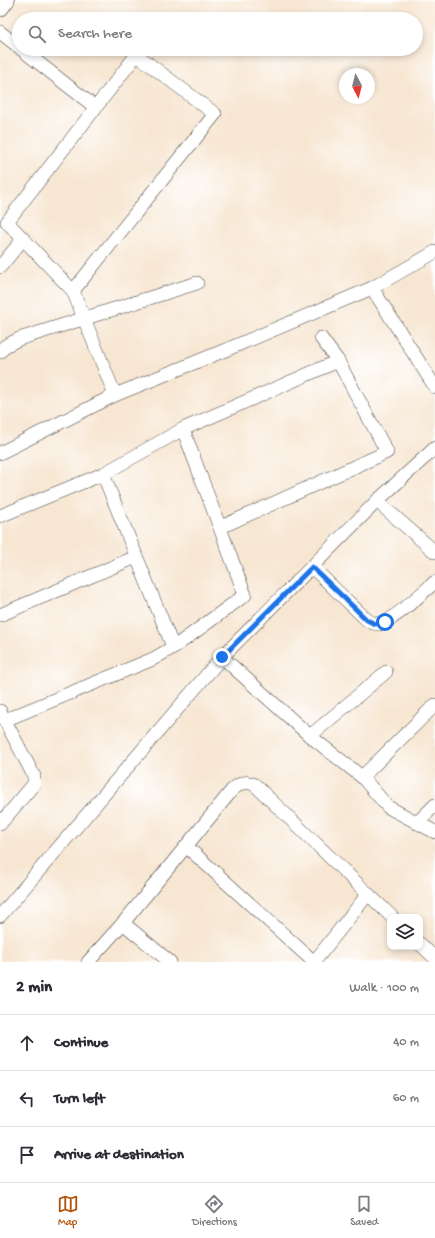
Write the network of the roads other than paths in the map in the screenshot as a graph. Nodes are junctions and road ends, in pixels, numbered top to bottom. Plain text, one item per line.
1 (6, 0) edge
2 (0, 8) edge
3 (0, 32) edge
4 (12, 42) edge
5 (30, 56) edge
6 (136, 56) edge
7 (144, 56) edge
8 (95, 107) junction
9 (24, 239) junction
10 (435, 252) edge
11 (0, 266) edge
12 (197, 282) dead end
13 (372, 288) junction
14 (73, 291) junction
15 (84, 320) junction
16 (321, 338) dead end
17 (0, 352) edge
18 (338, 361) junction
19 (435, 387) edge
20 (115, 395) junction
21 (183, 429) junction
22 (435, 448) edge
23 (0, 453) edge
24 (102, 474) junction
25 (377, 501) junction
26 (0, 516) edge
27 (221, 527) junction
28 (435, 552) edge
29 (136, 557) junction
30 (312, 567) junction
31 (435, 582) edge
32 (0, 615) edge
33 (173, 647) junction
34 (222, 657) junction
35 (386, 672) dead end
36 (435, 705) edge
37 (3, 715) edge
38 (310, 736) junction
39 (362, 777) junction
40 (435, 805) edge
41 (417, 823) junction
42 (0, 824) edge
43 (435, 832) edge
44 (186, 846) junction
45 (368, 894) junction
46 (389, 914) edge
47 (0, 916) edge
48 (123, 923) junction
49 (423, 947) edge
50 (435, 958) edge
51 (88, 962) edge
52 (170, 962) edge
53 (314, 962) edge

1 - 2 street
3 - 4 street
5 - 8 street
6 - 8 street
7 - 14 street
8 - 9 street
9 - 11 street
9 - 14 street
10 - 13 street
12 - 15 street
13 - 19 street
13 - 20 street
14 - 15 street
15 - 17 street
15 - 20 street
16 - 18 street
18 - 21 street
18 - 27 street
20 - 23 street
21 - 24 street
21 - 27 street
22 - 25 street
24 - 26 street
24 - 29 street
25 - 28 street
25 - 30 street
27 - 33 street
29 - 32 street
29 - 33 street
30 - 31 street
30 - 34 street
33 - 37 street
34 - 38 street
34 - 47 street
35 - 38 street
36 - 39 street
37 - 42 street
38 - 39 street
39 - 41 street
40 - 41 street
41 - 43 street
44 - 45 street
44 - 48 street
44 - 53 street
45 - 46 street
45 - 53 street
48 - 51 street
48 - 52 street
49 - 50 street

